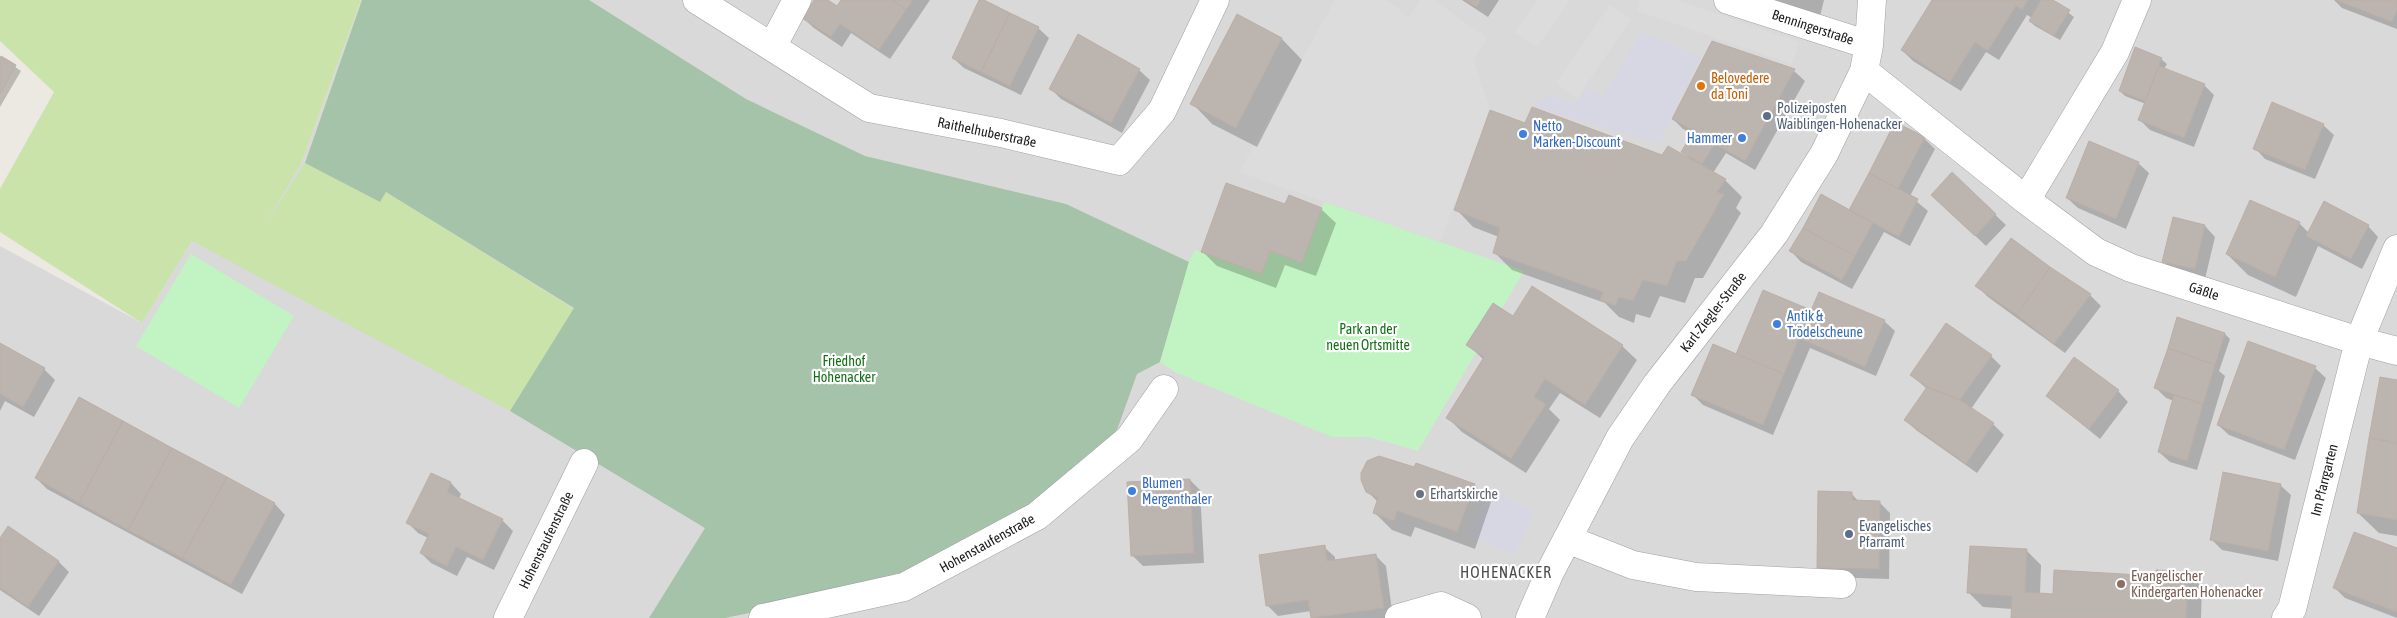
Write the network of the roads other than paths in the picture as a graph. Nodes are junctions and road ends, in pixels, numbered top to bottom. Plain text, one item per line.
1 (696, 0) edge
2 (797, 0) edge
3 (1216, 0) edge
4 (1728, 0) edge
5 (1872, 0) edge
6 (2138, 0) edge
7 (772, 47) junction
8 (1867, 58) junction
9 (2026, 200) junction
10 (2397, 249) edge
11 (2359, 341) junction
12 (2397, 351) edge
13 (1164, 389) dead end
14 (584, 463) dead end
15 (1567, 539) junction
16 (1842, 584) dead end
17 (508, 618) edge
18 (764, 618) edge
19 (1399, 618) edge
20 (1467, 618) edge
21 (1530, 618) edge
22 (2286, 618) edge

1 - 7 street, Raithelhuberstraße
2 - 7 street
3 - 7 street, Raithelhuberstraße
4 - 8 street, Benningerstraße
5 - 8 street, Karl-Ziegler-Straße
6 - 9 street
8 - 9 street, Gäßle
8 - 15 street, Karl-Ziegler-Straße
9 - 11 street, Gäßle
10 - 11 street, Im Pfarrgarten
11 - 12 street, Gäßle
11 - 22 street, Im Pfarrgarten
13 - 18 street, Hohenstaufenstraße
14 - 17 street, Hohenstaufenstraße
15 - 16 street
15 - 21 street, Karl-Ziegler-Straße
19 - 20 street

